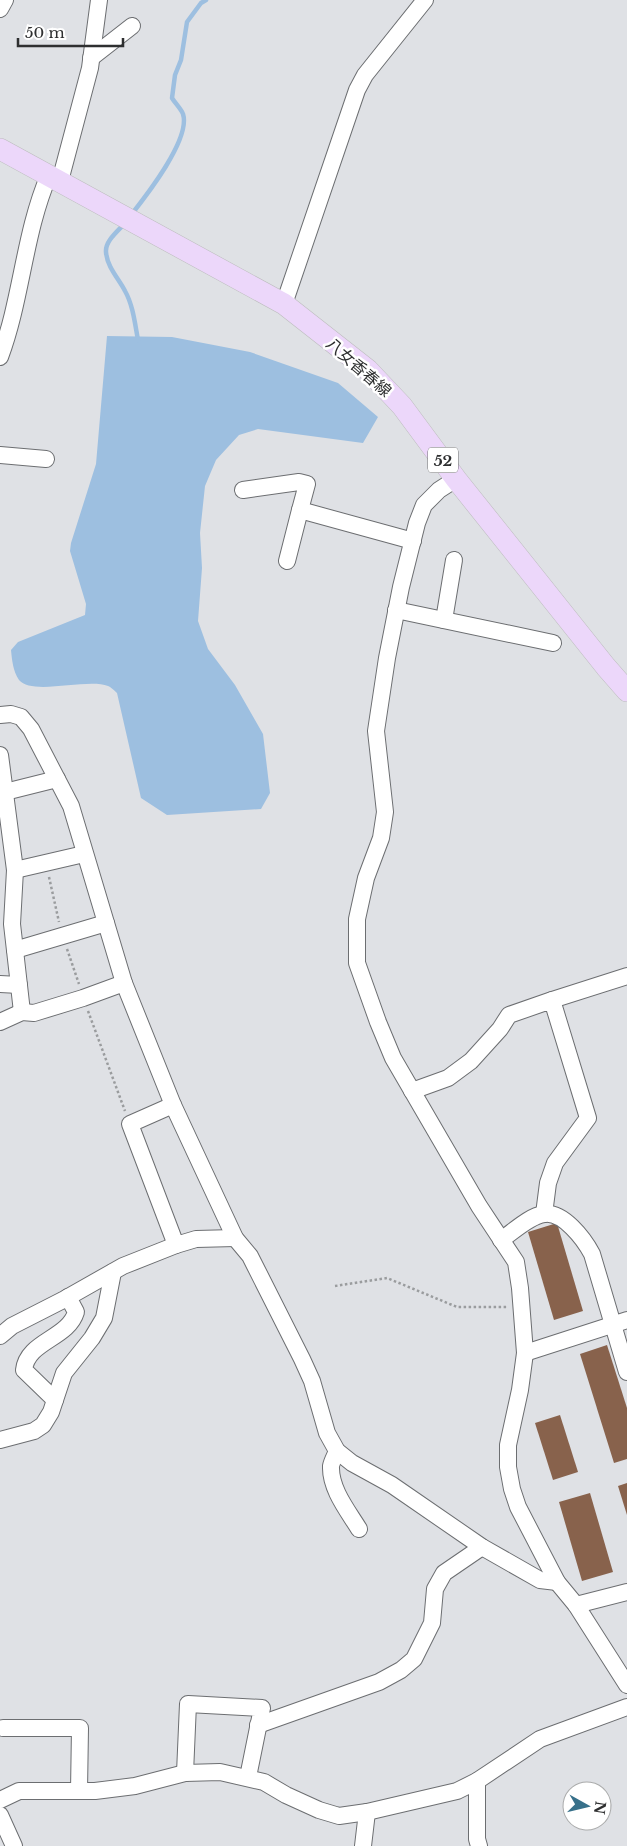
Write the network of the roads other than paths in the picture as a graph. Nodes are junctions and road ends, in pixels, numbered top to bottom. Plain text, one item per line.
1 (5, 0) edge
2 (99, 0) edge
3 (425, 0) edge
4 (0, 9) edge
5 (132, 26) dead end
6 (91, 58) junction
7 (0, 148) edge
8 (54, 178) junction
9 (284, 304) junction
10 (5, 324) edge
11 (0, 357) edge
12 (0, 455) edge
13 (46, 459) dead end
14 (456, 479) junction
15 (243, 490) dead end
16 (300, 510) junction
17 (413, 541) junction
18 (454, 560) dead end
19 (287, 561) dead end
20 (396, 610) junction
21 (444, 620) junction
22 (553, 643) dead end
23 (627, 691) edge
24 (0, 715) edge
25 (0, 755) edge
26 (57, 779) junction
27 (5, 792) junction
28 (4, 819) edge
29 (84, 854) junction
30 (16, 870) junction
31 (106, 923) junction
32 (15, 950) junction
33 (627, 976) edge
34 (124, 983) junction
35 (0, 984) edge
36 (19, 984) junction
37 (552, 1000) junction
38 (22, 1012) junction
39 (0, 1022) edge
40 (412, 1090) junction
41 (173, 1105) junction
42 (544, 1214) junction
43 (235, 1238) junction
44 (501, 1240) junction
45 (176, 1246) junction
46 (113, 1272) junction
47 (68, 1297) junction
48 (620, 1322) edge
49 (0, 1336) edge
50 (524, 1353) junction
51 (627, 1372) edge
52 (55, 1400) junction
53 (0, 1440) edge
54 (336, 1451) junction
55 (359, 1529) dead end
56 (482, 1548) junction
57 (557, 1582) junction
58 (627, 1592) edge
59 (576, 1604) junction
60 (627, 1685) edge
61 (627, 1707) edge
62 (258, 1726) junction
63 (3, 1728) dead end
64 (186, 1773) junction
65 (248, 1777) junction
66 (477, 1781) junction
67 (79, 1791) junction
68 (0, 1800) edge
69 (368, 1812) junction
70 (0, 1815) edge
71 (14, 1846) edge
72 (363, 1846) edge
73 (479, 1846) edge

1 - 4 street
2 - 6 street
3 - 9 street
5 - 6 street
6 - 8 street
7 - 8 main road, 八女香春線 / 52
8 - 9 main road, 八女香春線 / 52
8 - 10 street
9 - 14 main road, 八女香春線 / 52
10 - 11 street
12 - 13 street
14 - 17 street
14 - 23 main road, 八女香春線 / 52
15 - 16 street
16 - 17 street
16 - 19 street
17 - 20 street
18 - 21 street
20 - 21 street
20 - 40 street
21 - 22 street
24 - 26 street
25 - 27 street
26 - 27 street
26 - 29 street
27 - 28 street
28 - 30 street
29 - 30 street
29 - 31 street
30 - 32 street
31 - 32 street
31 - 34 street
32 - 36 street
33 - 37 street
34 - 38 street
34 - 41 street
35 - 36 street
36 - 38 street
37 - 40 street
37 - 42 street
38 - 39 street
40 - 44 street
41 - 43 street
41 - 45 street
42 - 44 street
42 - 48 street
43 - 45 street
43 - 54 street
44 - 50 street
45 - 46 street
46 - 47 street
46 - 52 street
47 - 49 street
47 - 52 street
48 - 50 street
48 - 51 street
50 - 57 street
52 - 53 street
54 - 55 street
54 - 56 street
56 - 57 street
56 - 62 street
57 - 59 street
58 - 59 street
59 - 60 street
61 - 66 street
62 - 64 street
62 - 65 street
63 - 67 street
64 - 65 street
64 - 67 street
65 - 69 street
66 - 69 street
66 - 73 street
67 - 68 street
69 - 72 street
70 - 71 street

